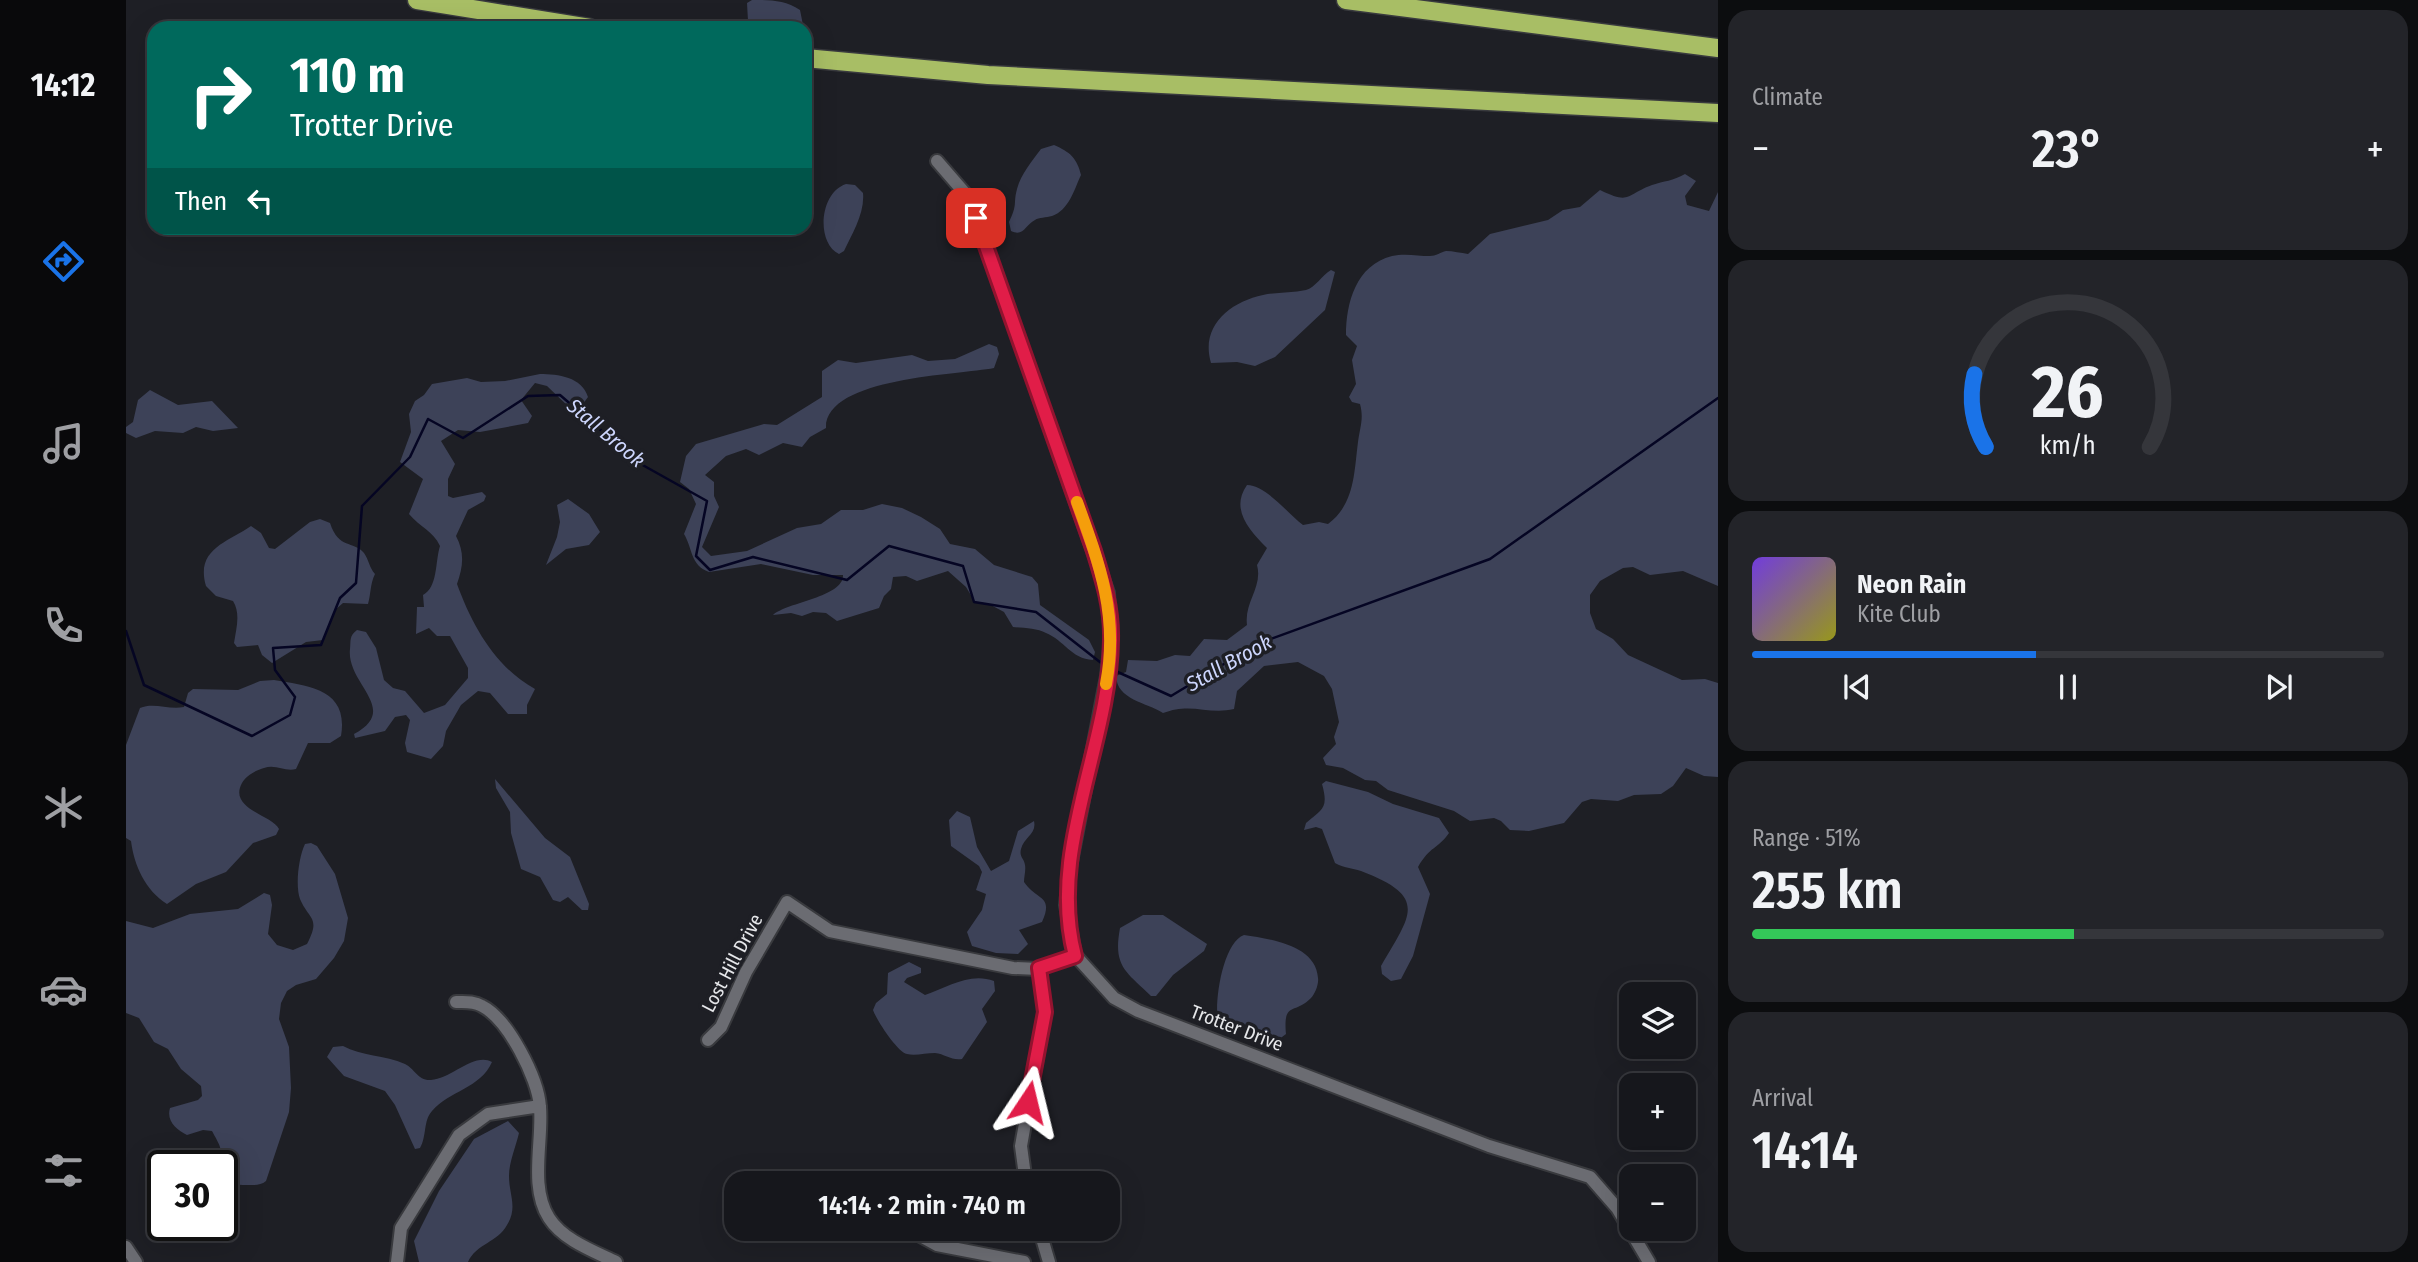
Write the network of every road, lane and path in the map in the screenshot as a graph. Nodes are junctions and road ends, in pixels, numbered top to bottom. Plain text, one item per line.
1 (417, 0) edge
2 (1346, 0) edge
3 (547, 21) edge
4 (1718, 48) edge
5 (812, 59) edge
6 (1718, 113) edge
7 (937, 161) dead end
8 (1075, 956) junction
9 (1039, 968) junction
10 (456, 1002) dead end
11 (708, 1040) dead end
12 (540, 1106) junction
13 (1024, 1171) edge
14 (929, 1241) edge
15 (1043, 1241) edge
16 (126, 1247) edge
17 (136, 1262) edge
18 (397, 1262) edge
19 (616, 1262) edge
20 (1024, 1262) edge
21 (1049, 1262) edge
22 (1649, 1262) edge

1 - 3 highway
2 - 4 highway
5 - 6 highway
7 - 8 street
8 - 9 street
8 - 22 street, Trotter Drive
9 - 11 street, Lost Hill Drive
9 - 13 street
10 - 12 street
12 - 18 street
12 - 19 street
14 - 20 street
15 - 21 street
16 - 17 street

